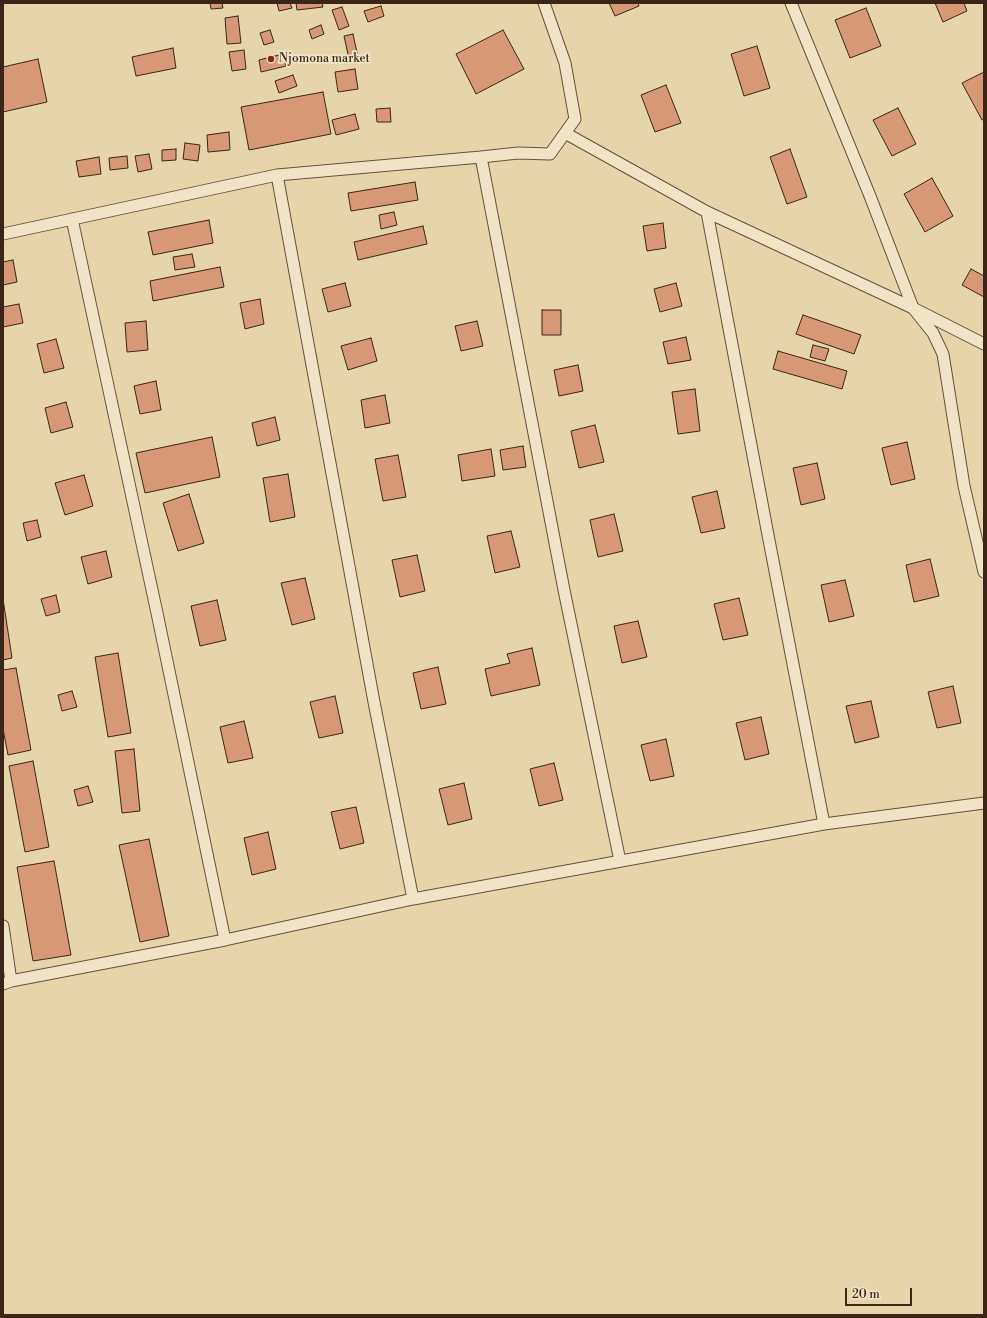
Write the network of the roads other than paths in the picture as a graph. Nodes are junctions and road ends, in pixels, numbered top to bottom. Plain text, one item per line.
1 (544, 3) edge
2 (791, 3) edge
3 (565, 133) junction
4 (481, 157) junction
5 (277, 175) junction
6 (707, 212) junction
7 (72, 219) junction
8 (3, 234) edge
9 (913, 308) junction
10 (984, 344) edge
11 (984, 572) edge
12 (984, 802) edge
13 (824, 824) junction
14 (620, 861) junction
15 (413, 899) junction
16 (3, 926) edge
17 (225, 940) junction
18 (7, 982) edge

1 - 3 lane
2 - 9 lane
3 - 4 lane
3 - 6 lane
4 - 5 lane
4 - 14 lane
5 - 7 lane
5 - 15 lane
6 - 9 lane
6 - 13 lane
7 - 8 lane
7 - 17 lane
9 - 10 lane
9 - 11 lane
12 - 13 lane
13 - 14 lane
14 - 15 lane
15 - 17 lane
16 - 18 lane
17 - 18 lane

